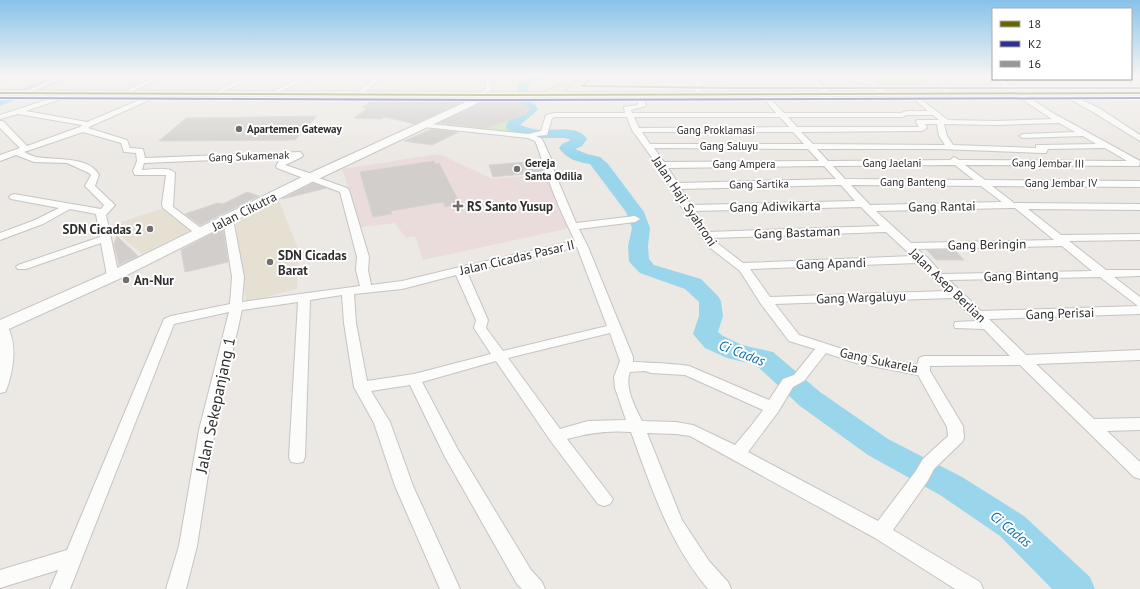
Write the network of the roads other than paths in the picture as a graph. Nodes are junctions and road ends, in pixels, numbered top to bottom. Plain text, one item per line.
1 (43, 103) edge
2 (138, 103) edge
3 (469, 103) edge
4 (642, 103) edge
5 (771, 103) edge
6 (924, 103) edge
7 (1033, 103) edge
8 (1082, 103) edge
9 (18, 112) junction
10 (936, 113) junction
11 (781, 114) junction
12 (628, 115) junction
13 (0, 117) edge
14 (1062, 121) junction
15 (943, 122) junction
16 (0, 123) edge
17 (424, 124) junction
18 (85, 127) junction
19 (636, 130) junction
20 (796, 130) junction
21 (533, 134) junction
22 (1086, 134) junction
23 (1024, 136) dead end
24 (1140, 139) edge
25 (647, 146) junction
26 (811, 146) junction
27 (1107, 146) junction
28 (940, 147) junction
29 (950, 148) junction
30 (26, 149) junction
31 (16, 152) junction
32 (1119, 152) junction
33 (1140, 153) edge
34 (0, 158) edge
35 (141, 160) junction
36 (957, 162) junction
37 (827, 164) junction
38 (1139, 164) edge
39 (662, 165) junction
40 (311, 177) junction
41 (843, 182) junction
42 (982, 182) junction
43 (1140, 184) edge
44 (676, 186) junction
45 (14, 198) dead end
46 (69, 206) junction
47 (865, 206) junction
48 (1015, 206) junction
49 (1140, 207) edge
50 (687, 208) junction
51 (102, 212) junction
52 (228, 219) junction
53 (635, 219) dead end
54 (572, 227) junction
55 (889, 229) junction
56 (200, 233) junction
57 (705, 235) junction
58 (0, 237) edge
59 (1140, 237) edge
60 (106, 238) junction
61 (1061, 240) junction
62 (580, 243) junction
63 (908, 246) junction
64 (922, 260) junction
65 (740, 266) junction
66 (22, 267) dead end
67 (460, 270) junction
68 (1102, 273) junction
69 (1140, 273) edge
70 (113, 276) junction
71 (941, 277) junction
72 (366, 289) junction
73 (348, 291) junction
74 (957, 294) junction
75 (304, 298) junction
76 (765, 301) junction
77 (1140, 303) edge
78 (236, 307) junction
79 (1140, 310) edge
80 (979, 315) junction
81 (989, 324) junction
82 (960, 325) dead end
83 (0, 326) edge
84 (614, 328) junction
85 (824, 347) junction
86 (1140, 355) edge
87 (499, 356) junction
88 (1023, 360) junction
89 (627, 367) junction
90 (923, 371) junction
91 (414, 379) junction
92 (361, 387) junction
93 (0, 388) edge
94 (773, 408) junction
95 (1140, 424) edge
96 (1091, 425) junction
97 (637, 427) junction
98 (556, 436) junction
99 (737, 454) junction
100 (297, 457) dead end
101 (1140, 472) edge
102 (604, 499) dead end
103 (881, 532) junction
104 (74, 556) junction
105 (0, 579) edge
106 (60, 589) edge
107 (176, 589) edge
108 (450, 589) edge
109 (535, 589) edge
110 (722, 589) edge
111 (973, 589) edge

1 - 9 street
2 - 18 street
3 - 17 main road, Jalan Cikutra
4 - 12 street
5 - 11 street, Jalan Asep Berlian
6 - 10 street
7 - 14 street
8 - 24 street
9 - 13 street
9 - 18 street
10 - 11 street
10 - 15 street
11 - 12 street
11 - 20 street, Jalan Asep Berlian
12 - 19 street, Jalan Haji Syahroni
12 - 21 street
14 - 15 street
14 - 22 street
15 - 20 street, Gang Proklamasi
15 - 29 street
16 - 30 street
17 - 21 street
17 - 40 main road, Jalan Cikutra
18 - 30 street
18 - 35 street
19 - 20 street, Gang Proklamasi
19 - 25 street, Jalan Haji Syahroni
20 - 26 street, Jalan Asep Berlian
21 - 54 street, Jalan Cicadas Pasar II
22 - 23 street
22 - 27 street
25 - 26 street, Gang Saluyu
25 - 39 street, Jalan Haji Syahroni
26 - 28 street, Gang Saluyu
26 - 37 street, Jalan Asep Berlian
27 - 29 street, Gang Saluyu
27 - 32 street
28 - 29 street, Gang Saluyu
28 - 36 street
30 - 31 street
31 - 34 street
31 - 51 street
32 - 33 street
32 - 38 street
35 - 40 street, Gang Sukamenak
35 - 56 street
36 - 37 street, Gang Jaelani
36 - 38 street, Gang Jembar III
36 - 42 street
37 - 39 street, Gang Ampera
37 - 41 street, Jalan Asep Berlian
39 - 44 street, Jalan Haji Syahroni
40 - 52 main road, Jalan Cikutra
40 - 72 street
41 - 42 street, Gang Banteng
41 - 44 street, Gang Sartika
41 - 47 street, Jalan Asep Berlian
42 - 43 street, Gang Jembar IV
42 - 48 street
44 - 50 street, Jalan Haji Syahroni
45 - 46 street
46 - 51 street
46 - 58 street
47 - 48 street, Gang Rantai
47 - 50 street, Gang Adiwikarta
47 - 55 street, Jalan Asep Berlian
48 - 49 street, Gang Rantai
48 - 61 street
50 - 57 street, Jalan Haji Syahroni
51 - 60 street
52 - 56 main road, Jalan Cikutra
52 - 78 street, Jalan Sekepanjang 1
53 - 54 street
54 - 62 street, Jalan Cicadas Pasar II
55 - 57 street, Gang Bastaman
55 - 63 street, Jalan Asep Berlian
56 - 70 main road, Jalan Cikutra
57 - 65 street, Jalan Haji Syahroni
59 - 61 street, Gang Beringin
60 - 66 street
60 - 70 street
61 - 63 street, Gang Beringin
61 - 68 street
62 - 67 street, Jalan Cicadas Pasar II
62 - 84 street
63 - 64 street, Jalan Asep Berlian
64 - 65 street, Gang Apandi
64 - 71 street, Jalan Asep Berlian
65 - 76 street, Jalan Haji Syahroni
67 - 72 street, Jalan Cicadas Pasar II
67 - 87 street
68 - 69 street, Gang Bintang
68 - 71 street, Gang Bintang
68 - 77 street
70 - 83 main road, Jalan Cikutra
71 - 74 street, Jalan Asep Berlian
72 - 73 street, Jalan Cicadas Pasar II
73 - 75 street, Jalan Cicadas Pasar II
73 - 92 street
74 - 76 street, Gang Wargaluyu
74 - 80 street, Jalan Asep Berlian
75 - 78 street, Jalan Cicadas Pasar II
75 - 100 street
76 - 85 street, Jalan Haji Syahroni
78 - 104 street, Jalan Cicadas Pasar II
78 - 107 street, Jalan Sekepanjang 1
79 - 80 street, Gang Perisai
80 - 81 street, Jalan Asep Berlian
81 - 82 street
81 - 88 street, Jalan Asep Berlian
83 - 93 street
84 - 87 street
84 - 89 street
85 - 90 street, Gang Sukarela
85 - 94 street
86 - 88 street
87 - 91 street
87 - 98 street
88 - 90 street, Gang Sukarela
88 - 96 street, Jalan Asep Berlian
89 - 94 street
89 - 97 street
90 - 103 street
91 - 92 street
91 - 109 street
92 - 108 street
94 - 99 street
95 - 96 street
96 - 101 street, Jalan Asep Berlian
97 - 98 street
97 - 99 street
97 - 110 street
98 - 102 street
99 - 103 street
103 - 111 street
104 - 105 street
104 - 106 street

